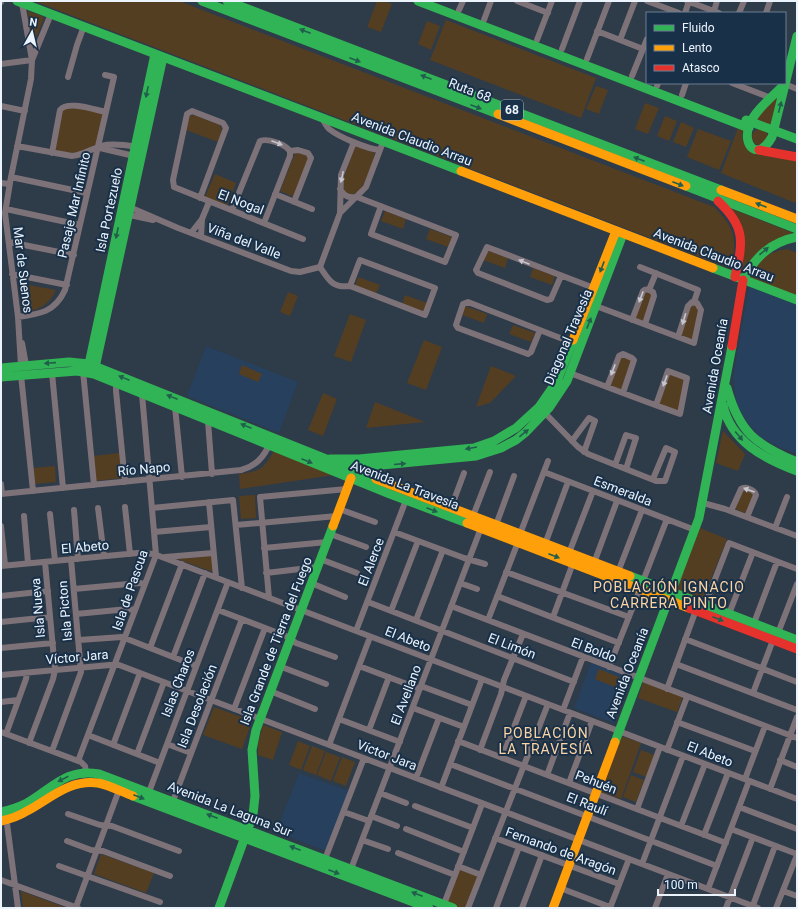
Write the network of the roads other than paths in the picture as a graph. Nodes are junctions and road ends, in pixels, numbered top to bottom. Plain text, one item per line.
1 (202, 1) edge
2 (227, 1) edge
3 (418, 1) edge
4 (435, 1) edge
5 (463, 1) edge
6 (491, 1) edge
7 (517, 1) edge
8 (552, 1) edge
9 (580, 1) edge
10 (609, 1) edge
11 (635, 1) edge
12 (647, 1) edge
13 (689, 1) edge
14 (717, 1) edge
15 (744, 1) edge
16 (770, 1) edge
17 (20, 2) edge
18 (660, 6) junction
19 (459, 10) junction
20 (657, 12) edge
21 (676, 12) edge
22 (685, 12) edge
23 (716, 12) edge
24 (739, 12) edge
25 (766, 12) edge
26 (548, 13) junction
27 (51, 14) junction
28 (484, 20) junction
29 (84, 26) junction
30 (597, 31) junction
31 (797, 36) edge
32 (537, 40) junction
33 (620, 40) junction
34 (646, 42) edge
35 (643, 49) junction
36 (562, 50) junction
37 (789, 54) edge
38 (159, 55) junction
39 (587, 59) junction
40 (32, 60) junction
41 (1, 64) edge
42 (105, 75) dead end
43 (632, 76) junction
44 (786, 76) edge
45 (68, 77) dead end
46 (646, 81) edge
47 (655, 84) edge
48 (686, 84) edge
49 (737, 84) edge
50 (785, 84) junction
51 (747, 86) edge
52 (797, 89) edge
53 (682, 95) junction
54 (771, 98) junction
55 (1, 106) edge
56 (25, 111) junction
57 (106, 112) junction
58 (322, 118) junction
59 (750, 125) junction
60 (774, 130) junction
61 (797, 139) edge
62 (354, 142) junction
63 (17, 146) junction
64 (381, 146) junction
65 (98, 147) junction
66 (759, 150) junction
67 (290, 151) junction
68 (135, 152) junction
69 (52, 153) junction
70 (797, 157) edge
71 (11, 177) junction
72 (1, 183) edge
73 (10, 184) junction
74 (340, 189) junction
75 (87, 193) junction
76 (276, 194) junction
77 (357, 197) junction
78 (713, 197) junction
79 (200, 198) junction
80 (209, 202) junction
81 (294, 202) junction
82 (381, 206) junction
83 (6, 209) junction
84 (312, 209) dead end
85 (126, 210) junction
86 (232, 210) junction
87 (340, 213) junction
88 (202, 219) junction
89 (797, 219) edge
90 (264, 223) junction
91 (80, 225) junction
92 (797, 229) edge
93 (620, 232) junction
94 (191, 233) junction
95 (201, 236) junction
96 (797, 237) edge
97 (303, 239) dead end
98 (8, 242) junction
99 (74, 256) junction
100 (320, 267) junction
101 (640, 267) dead end
102 (656, 273) junction
103 (12, 274) junction
104 (561, 276) junction
105 (739, 278) junction
106 (67, 285) junction
107 (350, 286) junction
108 (594, 288) junction
109 (649, 290) junction
110 (797, 300) edge
111 (694, 302) junction
112 (596, 306) junction
113 (18, 317) junction
114 (632, 320) junction
115 (645, 324) junction
116 (540, 330) junction
117 (678, 337) junction
118 (573, 343) junction
119 (24, 366) junction
120 (1, 368) edge
121 (90, 370) junction
122 (52, 373) junction
123 (570, 373) junction
124 (21, 376) junction
125 (1, 377) edge
126 (726, 382) junction
127 (116, 383) junction
128 (607, 387) junction
129 (152, 389) junction
130 (623, 393) junction
131 (142, 394) junction
132 (722, 402) junction
133 (656, 405) junction
134 (175, 407) junction
135 (542, 410) junction
136 (208, 421) junction
137 (572, 440) junction
138 (270, 441) junction
139 (584, 452) junction
140 (321, 457) junction
141 (548, 461) dead end
142 (797, 462) edge
143 (614, 465) junction
144 (375, 466) junction
145 (347, 468) junction
146 (626, 469) junction
147 (331, 470) junction
148 (797, 471) edge
149 (490, 472) dead end
150 (544, 472) junction
151 (464, 473) dead end
152 (212, 474) junction
153 (514, 476) dead end
154 (182, 477) junction
155 (351, 478) junction
156 (374, 478) junction
157 (653, 479) junction
158 (150, 480) junction
159 (125, 482) junction
160 (568, 482) junction
161 (1, 484) edge
162 (94, 485) junction
163 (63, 488) junction
164 (347, 489) junction
165 (392, 490) junction
166 (33, 491) junction
167 (593, 491) junction
168 (1, 494) edge
169 (787, 497) dead end
170 (406, 500) junction
171 (618, 500) junction
172 (209, 502) junction
173 (703, 503) junction
174 (125, 507) dead end
175 (98, 508) dead end
176 (152, 508) junction
177 (451, 508) junction
178 (74, 510) dead end
179 (642, 510) junction
180 (731, 511) junction
181 (338, 512) junction
182 (50, 514) dead end
183 (24, 516) dead end
184 (473, 516) junction
185 (747, 517) junction
186 (666, 519) junction
187 (375, 522) dead end
188 (262, 523) junction
189 (496, 525) junction
190 (1, 526) edge
191 (236, 526) junction
192 (211, 527) junction
193 (481, 528) junction
194 (775, 528) junction
195 (695, 530) junction
196 (154, 532) junction
197 (394, 532) junction
198 (797, 536) edge
199 (328, 538) junction
200 (519, 538) junction
201 (418, 541) junction
202 (545, 544) junction
203 (366, 547) dead end
204 (264, 548) junction
205 (443, 550) junction
206 (753, 552) junction
207 (214, 553) junction
208 (569, 553) junction
209 (130, 554) junction
210 (156, 555) junction
211 (104, 556) junction
212 (164, 558) junction
213 (71, 559) junction
214 (78, 559) junction
215 (469, 559) junction
216 (55, 561) junction
217 (45, 562) junction
218 (594, 562) junction
219 (778, 562) junction
220 (28, 563) junction
221 (319, 563) junction
222 (573, 563) junction
223 (182, 564) junction
224 (485, 564) dead end
225 (3, 566) edge
226 (797, 569) edge
227 (506, 572) junction
228 (618, 572) junction
229 (205, 573) junction
230 (266, 573) junction
231 (357, 573) dead end
232 (216, 578) junction
233 (228, 582) junction
234 (311, 583) junction
235 (460, 583) junction
236 (145, 584) junction
237 (797, 584) edge
238 (642, 585) junction
239 (242, 588) junction
240 (74, 589) junction
241 (477, 589) dead end
242 (48, 591) junction
243 (562, 592) junction
244 (1, 596) edge
245 (497, 596) junction
246 (670, 596) junction
247 (345, 597) dead end
248 (269, 598) junction
249 (368, 602) junction
250 (705, 605) junction
251 (451, 606) junction
252 (135, 610) junction
253 (218, 610) junction
254 (301, 610) junction
255 (696, 610) junction
256 (391, 611) junction
257 (76, 614) junction
258 (729, 614) junction
259 (50, 617) junction
260 (553, 617) junction
261 (629, 617) junction
262 (242, 619) junction
263 (416, 620) junction
264 (488, 620) junction
265 (1, 622) edge
266 (754, 623) junction
267 (265, 628) junction
268 (442, 631) junction
269 (356, 632) junction
270 (523, 634) junction
271 (776, 636) junction
272 (370, 637) junction
273 (124, 638) junction
274 (290, 639) junction
275 (685, 639) junction
276 (79, 640) junction
277 (797, 640) edge
278 (52, 643) junction
279 (619, 643) junction
280 (1, 648) edge
281 (150, 648) junction
282 (797, 649) edge
283 (173, 657) junction
284 (335, 657) dead end
285 (583, 657) junction
286 (513, 658) junction
287 (431, 660) junction
288 (114, 664) junction
289 (676, 664) junction
290 (196, 666) junction
291 (280, 666) junction
292 (359, 666) junction
293 (81, 667) junction
294 (609, 667) junction
295 (762, 669) junction
296 (55, 670) junction
297 (27, 673) junction
298 (140, 673) junction
299 (1, 675) edge
300 (389, 677) junction
301 (639, 678) junction
302 (482, 679) junction
303 (164, 682) junction
304 (574, 682) junction
305 (797, 682) edge
306 (326, 684) dead end
307 (420, 687) junction
308 (503, 687) junction
309 (667, 689) junction
310 (187, 691) junction
311 (270, 691) junction
312 (753, 693) junction
313 (526, 696) junction
314 (687, 697) junction
315 (18, 700) junction
316 (211, 700) junction
317 (1, 702) edge
318 (548, 704) junction
319 (472, 705) junction
320 (413, 708) junction
321 (234, 709) junction
322 (315, 709) dead end
323 (563, 710) junction
324 (797, 710) edge
325 (570, 713) junction
326 (797, 717) edge
327 (260, 718) junction
328 (439, 718) junction
329 (339, 719) junction
330 (592, 721) junction
331 (677, 722) junction
332 (765, 726) junction
333 (464, 727) junction
334 (369, 730) junction
335 (619, 731) junction
336 (3, 733) edge
337 (88, 735) junction
338 (790, 736) junction
339 (797, 738) edge
340 (458, 741) junction
341 (400, 742) junction
342 (29, 743) junction
343 (167, 744) junction
344 (113, 745) junction
345 (329, 745) junction
346 (660, 747) junction
347 (480, 750) junction
348 (667, 750) junction
349 (52, 751) junction
350 (755, 751) junction
351 (191, 753) junction
352 (137, 754) junction
353 (683, 756) junction
354 (364, 758) junction
355 (502, 758) junction
356 (780, 760) junction
357 (78, 761) junction
358 (160, 763) junction
359 (450, 764) junction
360 (705, 764) junction
361 (524, 767) junction
362 (797, 767) edge
363 (390, 768) junction
364 (86, 773) junction
365 (728, 773) junction
366 (547, 775) junction
367 (416, 778) junction
368 (747, 780) junction
369 (569, 784) junction
370 (441, 788) junction
371 (516, 789) junction
372 (770, 789) junction
373 (119, 790) junction
374 (148, 792) junction
375 (380, 793) junction
376 (595, 793) junction
377 (797, 799) edge
378 (173, 801) junction
379 (406, 803) dead end
380 (482, 804) junction
381 (415, 806) dead end
382 (739, 807) junction
383 (636, 809) junction
384 (344, 812) junction
385 (505, 812) junction
386 (68, 814) dead end
387 (4, 816) edge
388 (587, 816) junction
389 (659, 818) junction
390 (370, 819) junction
391 (106, 825) junction
392 (397, 826) dead end
393 (681, 826) junction
394 (473, 828) junction
395 (406, 829) dead end
396 (731, 829) junction
397 (797, 829) edge
398 (247, 834) junction
399 (704, 835) junction
400 (753, 837) junction
401 (495, 838) junction
402 (578, 839) junction
403 (362, 840) junction
404 (67, 841) dead end
405 (651, 841) junction
406 (726, 843) junction
407 (775, 846) junction
408 (519, 847) junction
409 (97, 850) junction
410 (388, 850) dead end
411 (179, 851) dead end
412 (464, 852) junction
413 (398, 853) dead end
414 (797, 854) edge
415 (542, 855) junction
416 (325, 859) junction
417 (629, 859) junction
418 (642, 864) junction
419 (569, 865) junction
420 (59, 866) dead end
421 (458, 866) junction
422 (717, 866) junction
423 (351, 869) junction
424 (794, 870) edge
425 (668, 874) junction
426 (455, 875) junction
427 (481, 875) junction
428 (88, 876) junction
429 (170, 876) dead end
430 (1, 880) edge
431 (619, 884) junction
432 (16, 885) junction
433 (560, 888) junction
434 (708, 889) junction
435 (783, 891) junction
436 (797, 896) edge
437 (730, 897) junction
438 (160, 902) dead end
439 (444, 904) junction
440 (411, 905) edge
441 (74, 907) edge
442 (754, 907) edge
443 (18, 908) edge
444 (219, 908) edge
445 (428, 908) edge
446 (453, 908) edge
447 (468, 908) edge
448 (496, 908) edge
449 (522, 908) edge
450 (553, 908) edge
451 (610, 908) edge
452 (655, 908) edge
453 (726, 908) edge
454 (776, 908) edge

1 -> 78 main road, Ruta 68 / 68
89 -> 2 main road, Ruta 68 / 68
3 - 59 main road
4 - 19 main road
5 - 19 street
6 - 28 street
7 - 26 street
8 - 26 street
9 - 36 street
10 - 30 street
11 - 33 street
12 - 18 street
13 - 22 street
13 - 23 street
14 - 23 street
15 - 24 street
16 - 25 street
17 - 27 main road, Avenida Claudio Arrau
17 - 40 street, Mar de Suenos
18 - 20 street
18 - 21 street
19 - 28 main road
26 - 32 street
27 - 29 main road, Avenida Claudio Arrau
27 - 40 street, Mar de Suenos
28 - 32 main road
29 - 38 main road, Avenida Claudio Arrau
29 - 45 street
30 - 33 street
30 - 39 street
31 - 37 main road
32 - 36 main road
33 - 35 street
34 - 35 street
35 - 43 street
36 - 39 main road
37 - 44 main road
38 - 58 main road, Avenida Claudio Arrau
38 -> 68 main road, Isla Portezuelo
38 - 85 main road, Isla Portezuelo
39 - 43 main road
40 - 41 street
40 - 56 street, Mar de Suenos
42 - 57 street, Pasaje Mar Infinito
43 - 46 main road
47 - 53 main road
48 - 53 street
49 - 51 street
50 - 52 street
50 - 54 main road
60 -> 50 main road
51 - 54 street
53 - 59 main road
54 - 59 main road
55 - 56 street
56 - 63 street, Mar de Suenos
57 - 65 street, Pasaje Mar Infinito
57 - 69 street
58 - 62 street
58 - 64 main road, Avenida Claudio Arrau
59 - 60 main road
59 - 66 main road
60 - 61 main road
60 - 66 main road
62 - 64 street
62 -> 74 street
63 - 69 street
63 - 71 street, Mar de Suenos
64 - 77 street
64 - 93 main road, Avenida Claudio Arrau
65 - 68 street
65 - 69 street
65 - 75 street, Pasaje Mar Infinito
66 - 70 main road
67 - 76 street
67 - 81 street
86 -> 67 street
68 - 85 main road, Isla Portezuelo
71 - 73 street, Mar de Suenos
71 - 75 street
72 - 73 street
73 - 83 street, Mar de Suenos
74 - 77 street
74 - 87 street
75 - 91 street, Pasaje Mar Infinito
76 - 81 street
76 - 90 street
77 - 82 street
77 - 87 street
78 - 92 main road, Ruta 68 / 68
78 - 105 main road
79 - 79 street, El Nogal
79 - 80 street, El Nogal
80 - 86 street, El Nogal
80 - 88 street
81 - 84 street
82 - 82 street
83 - 91 street
83 - 98 street, Mar de Suenos
85 - 94 street, Viña del Valle
85 - 121 main road, Isla Portezuelo
86 - 90 street, El Nogal
87 - 100 street
88 - 94 street
88 - 95 street
90 - 97 street, El Nogal
91 - 99 street, Pasaje Mar Infinito
93 - 105 main road, Avenida Claudio Arrau
93 -> 108 main road, Diagonal Travesía
93 - 112 main road, Diagonal Travesía
94 - 95 street, Viña del Valle
95 - 100 street, Viña del Valle
105 -> 96 main road
98 - 99 street
98 - 103 street, Mar de Suenos
99 - 106 street, Pasaje Mar Infinito
100 - 107 street
101 - 102 street
102 - 109 street
102 - 111 street
103 - 106 street
103 - 113 street, Mar de Suenos
104 -> 104 street, Diagonal Travesía
104 - 108 street, Diagonal Travesía
105 - 110 main road, Avenida Claudio Arrau
105 - 126 main road, Avenida Oceanía
106 - 113 street, Pasaje Mar Infinito
107 - 107 street
108 - 118 main road, Diagonal Travesía
109 -> 114 street
109 - 115 street
111 -> 117 street
111 - 117 street
112 - 114 street
123 -> 112 main road, Diagonal Travesía
113 - 119 street, Mar de Suenos
114 - 115 street
115 - 117 street
116 - 116 street, Diagonal Travesía
116 - 118 street, Diagonal Travesía
118 - 135 main road, Diagonal Travesía
119 - 120 main road, Avenida La Travesía
121 -> 119 main road, Avenida La Travesía
121 - 122 main road, Avenida La Travesía
121 - 127 main road, Avenida La Travesía
129 -> 121 main road, Avenida La Travesía
121 - 162 street
122 - 124 main road, Avenida La Travesía
122 - 163 street
123 - 128 street
123 - 135 main road, Diagonal Travesía
124 - 125 main road, Avenida La Travesía
124 - 166 street
126 - 132 main road, Avenida Oceanía
126 - 142 main road
127 - 131 main road, Avenida La Travesía
127 - 159 street
128 - 130 street
130 -> 128 street
129 - 131 main road
138 -> 129 main road, Avenida La Travesía
130 - 133 street
131 - 134 main road, Avenida La Travesía
131 - 158 street, Isla de Pascua
132 -> 148 main road
132 - 173 main road, Avenida Oceanía
133 -> 133 street
134 - 136 main road, Avenida La Travesía
134 - 154 street
135 - 137 street
135 -> 140 main road, Diagonal Travesía
144 -> 135 main road, Diagonal Travesía
136 - 138 main road, Avenida La Travesía
136 - 152 street
137 - 139 street
137 - 139 street
138 - 140 main road, Avenida La Travesía
138 -> 147 main road, Avenida La Travesía
138 - 152 street, Río Napo
139 - 143 street
140 - 145 main road, Avenida La Travesía
141 - 150 street
143 - 146 street
143 - 146 street
144 - 145 main road, Diagonal Travesía
144 - 156 main road
145 - 147 main road, Diagonal Travesía
145 - 156 main road, Avenida La Travesía
146 - 157 street
147 - 155 main road, Avenida La Travesía
149 - 184 street
150 - 160 street, Esmeralda
150 - 200 street
151 - 177 street
152 - 154 street, Río Napo
153 - 189 street
154 - 158 street, Río Napo
155 - 164 main road, Isla Grande de Tierra del Fuego
155 - 165 main road, Avenida La Travesía
156 - 165 main road, Avenida La Travesía
157 - 157 street
158 - 159 street, Río Napo
158 - 176 street, Isla de Pascua
159 - 162 street, Río Napo
160 - 167 street, Esmeralda
160 - 202 street
161 - 168 street
162 - 163 street, Río Napo
163 - 166 street, Río Napo
164 - 181 main road, Isla Grande de Tierra del Fuego
164 - 188 street
165 - 170 main road, Avenida La Travesía
165 - 177 main road, Avenida La Travesía
166 - 168 street, Río Napo
167 - 171 street, Esmeralda
167 - 208 street
169 - 194 street
170 -> 193 main road, Avenida La Travesía
170 - 197 street, El Alerce
171 - 179 street, Esmeralda
171 - 218 street
172 - 176 street
172 - 191 street
172 - 192 street
173 - 180 street
173 - 195 main road, Avenida Oceanía
174 - 209 street
175 - 211 street
176 - 196 street, Isla de Pascua
177 - 184 main road, Avenida La Travesía
178 - 214 street
179 - 186 street, Esmeralda
179 - 228 street
180 - 185 street
185 -> 180 street
181 - 187 street
181 - 188 street
181 - 199 main road, Isla Grande de Tierra del Fuego
182 - 216 street
183 - 220 street
184 - 189 main road, Avenida La Travesía
185 - 194 street
186 - 195 street, Esmeralda
186 - 238 street
188 - 191 street
188 - 204 street
189 - 200 main road, Avenida La Travesía
190 - 225 street
191 - 239 street
192 - 196 street
192 - 207 street
193 - 200 main road, Avenida La Travesía
193 - 215 street, El Avellano
194 - 198 street
195 - 246 main road, Avenida Oceanía
196 - 210 street, Isla de Pascua
197 - 201 street
197 - 249 street, El Alerce
199 - 203 street
199 - 204 street
199 - 221 main road, Isla Grande de Tierra del Fuego
200 - 202 main road, Avenida La Travesía
200 -> 222 main road, Avenida La Travesía
200 - 227 street
201 - 205 street
201 - 256 street
202 - 208 main road, Avenida La Travesía
204 - 230 street
205 - 215 street
205 - 263 street
206 - 219 street
206 - 250 street
206 - 258 street
207 - 212 street
207 - 232 street
208 - 218 main road, Avenida La Travesía
209 - 210 street, El Abeto
209 - 211 street, El Abeto
210 - 212 street, El Abeto
210 - 236 street, Isla de Pascua
211 - 214 street, El Abeto
212 - 223 street, El Abeto
213 - 214 street, El Abeto
213 - 216 street, El Abeto
213 - 240 street, Isla Picton
215 - 224 street
215 - 235 street, El Avellano
216 - 217 street, El Abeto
217 - 220 street, El Abeto
217 - 242 street, Isla Nueva
218 - 228 main road, Avenida La Travesía
219 - 226 street
219 - 266 street
220 - 225 street, El Abeto
221 - 230 street
221 - 231 street
221 - 234 main road, Isla Grande de Tierra del Fuego
222 - 238 main road, Avenida La Travesía
222 - 243 street
223 - 229 street, El Abeto
223 - 281 street
227 - 243 street
227 - 245 street
228 - 238 main road, Avenida La Travesía
229 - 232 street, El Abeto
229 - 283 street
230 - 248 street
232 - 233 street, El Abeto
233 - 239 street, El Abeto
233 - 253 street, Islas Charos
234 - 247 street
234 - 254 main road, Isla Grande de Tierra del Fuego
235 - 241 street
235 - 251 street, El Avellano
236 - 240 street
236 - 252 street, Isla de Pascua
237 - 271 street
238 - 246 main road, Avenida La Travesía
238 - 261 street
239 - 248 street, El Abeto
240 - 257 street, Isla Picton
242 - 244 street
242 - 259 street, Isla Nueva
243 - 260 street
243 - 261 street
245 - 260 street
245 - 264 street
246 - 250 main road, Avenida La Travesía
246 - 255 main road, Avenida La Travesía
246 - 301 main road, Avenida Oceanía
248 - 254 street, El Abeto
249 - 256 street, El Limón
249 - 269 street, El Alerce
250 - 258 main road, Avenida La Travesía
251 - 264 street, El Boldo
251 - 268 street, El Avellano
252 - 257 street
252 - 273 street, Isla de Pascua
253 - 262 street
253 - 290 street, Islas Charos
254 - 269 street, El Abeto
254 - 274 main road, Isla Grande de Tierra del Fuego
255 -> 271 main road, Avenida La Travesía
255 - 275 street
256 - 263 street, El Limón
257 - 276 street, Isla Picton
258 - 266 main road, Avenida La Travesía
259 - 265 street
259 - 278 street, Isla Nueva
260 - 279 street
261 - 279 street
262 - 267 street
262 - 316 street, Isla Desolación
263 - 268 street, El Limón
264 - 270 street, El Boldo
266 - 271 main road, Avenida La Travesía
267 - 274 street
267 - 321 street
268 - 286 street, El Limón
268 - 287 street, El Avellano
269 - 272 street, El Abeto
270 - 285 street, El Boldo
270 - 286 street
271 - 277 main road, Avenida La Travesía
271 - 282 main road, Avenida La Travesía
271 - 295 street
272 - 287 street, El Abeto
272 - 292 street
273 - 276 street
273 - 281 street
273 - 288 street, Isla de Pascua
274 - 284 street
274 - 291 main road, Isla Grande de Tierra del Fuego
275 - 289 street
275 - 295 street
276 - 293 street, Isla Picton
278 - 280 street
278 - 296 street, Isla Nueva
279 - 294 street
281 - 283 street
283 - 290 street
285 - 294 street, El Boldo
285 - 304 street
286 - 304 street, El Limón
286 - 308 street
287 - 302 street, El Abeto
287 - 307 street, El Avellano
288 - 293 street, Víctor Jara
288 - 298 street, Víctor Jara
288 - 337 street, Isla de Pascua
289 - 309 street
289 - 312 street
290 - 310 street, Islas Charos
291 - 306 street
291 - 311 main road, Isla Grande de Tierra del Fuego
292 - 300 street
292 - 329 street
293 - 296 street, Víctor Jara
293 - 349 street, Isla Picton
294 - 301 street, El Boldo
295 - 305 street
295 - 312 street
296 - 297 street, Víctor Jara
296 - 342 street, Isla Nueva
297 - 299 street, Víctor Jara
297 - 315 street
298 - 303 street, Víctor Jara
298 - 344 street
300 - 307 street
300 - 334 street
301 - 309 street, El Boldo
301 - 335 main road, Avenida Oceanía
302 - 308 street, El Abeto
302 - 319 street
303 - 310 street, Víctor Jara
303 - 352 street
304 - 323 street
307 - 319 street
307 - 320 street, El Avellano
308 - 313 street, El Abeto
308 - 347 street
309 - 314 street, El Boldo
310 - 316 street, Víctor Jara
310 - 343 street, Islas Charos
311 - 322 street
311 - 327 main road, Isla Grande de Tierra del Fuego
312 - 324 street
313 - 318 street, El Abeto
313 - 355 street
314 - 331 street
314 - 332 street, El Boldo
315 - 317 street
315 - 336 street
316 - 321 street, Víctor Jara
316 - 351 street, Isla Desolación
318 - 323 street, El Abeto
318 - 361 street
319 - 333 street
320 - 328 street
320 - 341 street, El Avellano
321 - 327 street, Víctor Jara
323 - 325 street, El Abeto
325 - 330 street, El Abeto
325 - 366 street
326 - 338 street
327 - 345 street, Víctor Jara
327 - 398 main road, Isla Grande de Tierra del Fuego
328 - 333 street
328 - 367 street
329 - 334 street
329 - 345 street
330 - 335 street, El Abeto
330 - 369 street
331 - 348 street
331 - 350 street
332 - 338 street, El Boldo
332 - 350 street
333 - 340 street
334 - 341 street
335 - 346 street, El Abeto
335 - 376 main road, Avenida Oceanía
336 - 342 street
337 - 344 street
337 - 357 street, Isla de Pascua
338 - 339 street, El Boldo
338 - 356 street
340 - 347 street, Pehuén
340 - 359 street
341 - 363 street, El Avellano
342 - 349 street
343 - 351 street
343 - 358 street, Islas Charos
344 - 352 street
345 - 354 street, Víctor Jara
346 - 348 street, El Abeto
346 - 383 street
347 - 355 street, Pehuén
348 - 353 street, El Abeto
349 - 357 street
350 - 368 street
351 - 378 street, Isla Desolación
352 - 358 street
353 - 360 street, El Abeto
353 - 389 street
354 - 363 street, Víctor Jara
354 - 384 street
355 - 361 street, Pehuén
356 - 362 street
356 - 372 street
357 - 364 street
358 - 374 street, Islas Charos
359 - 370 street
359 - 371 street, El Raulí
360 - 365 street, El Abeto
360 - 393 street
361 - 366 street, Pehuén
361 - 371 street
363 - 367 street, Víctor Jara
363 - 375 street, El Avellano
364 - 374 main road, Avenida La Laguna Sur
364 -> 387 main road, Avenida La Laguna Sur
365 - 368 street, El Abeto
365 - 399 street
366 - 369 street, Pehuén
367 - 370 street, Víctor Jara
368 - 372 street, El Abeto
368 - 382 street
369 - 376 street, Pehuén
370 - 380 street, Víctor Jara
371 - 385 street
371 - 388 street, El Raulí
372 - 377 street, El Abeto
373 - 387 main road, Avenida La Laguna Sur
373 - 391 street
373 -> 398 main road, Avenida La Laguna Sur
374 - 378 main road, Avenida La Laguna Sur
375 - 379 street
375 - 390 street, El Avellano
376 - 383 street, Pehuén
376 - 388 main road, Avenida Oceanía
398 -> 378 main road, Avenida La Laguna Sur
380 - 385 street, Víctor Jara
380 - 394 street
381 - 394 street
382 - 396 street
382 - 397 street
383 - 389 street, Pehuén
384 - 390 street
384 - 416 street
385 - 401 street
385 - 402 street, Víctor Jara
386 - 391 street
387 - 432 street
388 - 402 main road, Avenida Oceanía
388 - 405 street, El Raulí
389 - 393 street, Pehuén
389 - 405 street
390 - 392 street
390 - 403 street, El Avellano
391 - 409 street
391 - 411 street
393 - 399 street, Pehuén
394 - 412 street
395 - 412 street
396 - 400 street
396 - 406 street
416 -> 398 main road, Avenida La Laguna Sur
398 -> 440 main road, Avenida La Laguna Sur
398 - 444 main road, Isla Grande de Tierra del Fuego
399 - 406 street, Pehuén
400 - 407 street
400 - 437 street
401 - 408 street, Fernando de Aragón
401 - 427 street
402 - 417 street, Víctor Jara
402 - 419 main road, Avenida Oceanía
403 - 410 street
403 - 423 street, El Avellano
404 - 409 street
405 - 418 street
405 - 422 street, El Raulí
406 - 422 street
407 - 414 street
407 - 442 street
408 - 415 street, Fernando de Aragón
408 - 448 street
409 - 428 street
409 - 429 street
412 - 421 street
413 - 426 street
414 - 424 street
415 - 419 street, Fernando de Aragón
415 - 449 street
416 - 423 main road, Avenida La Laguna Sur
417 - 418 street, Víctor Jara
417 - 431 street
418 - 425 street, Víctor Jara
419 - 431 street, Fernando de Aragón
419 - 433 main road, Avenida Oceanía
420 - 428 street
421 - 426 street
421 - 427 street
422 - 434 street
439 -> 423 main road, Avenida La Laguna Sur
424 - 435 street
425 - 434 street, Víctor Jara
425 - 452 street
426 - 439 street
427 - 447 street
428 - 438 street
428 - 441 street
430 - 432 street
431 - 451 street
432 - 441 street
432 - 443 street
433 - 450 main road, Avenida Oceanía
433 - 451 street
434 - 437 street, Víctor Jara
435 - 436 street
435 - 454 street
437 - 442 street, Víctor Jara
437 - 453 street
439 - 446 main road, Avenida La Laguna Sur
440 - 445 main road, Avenida La Laguna Sur

